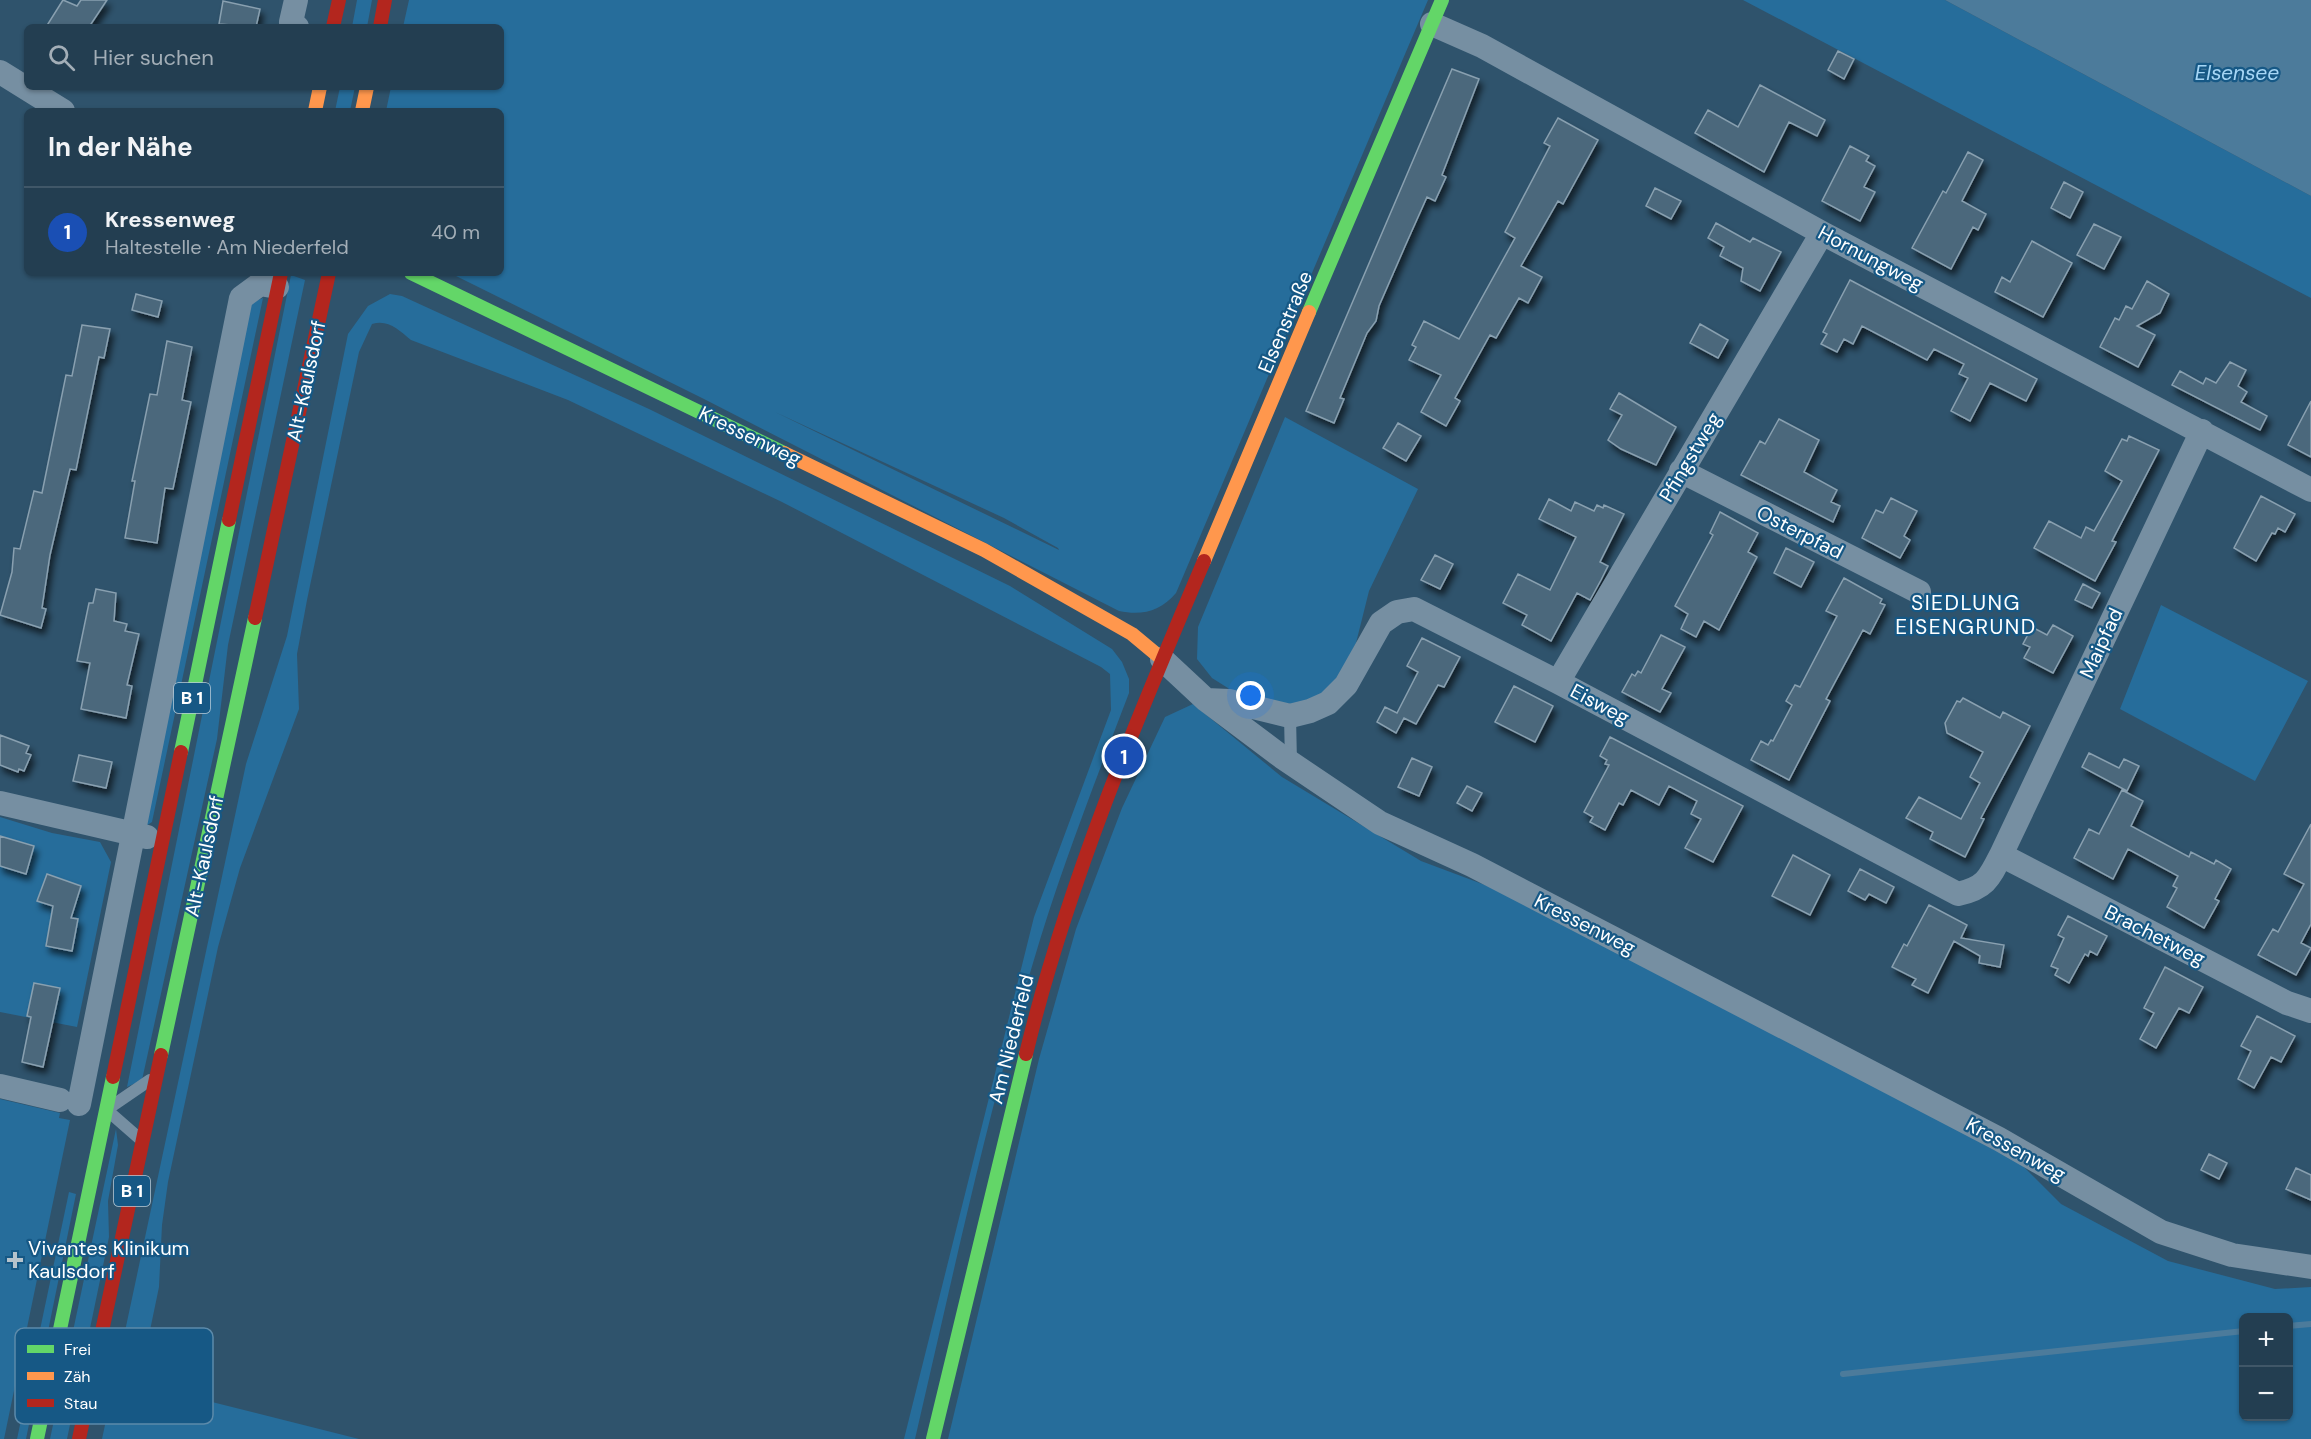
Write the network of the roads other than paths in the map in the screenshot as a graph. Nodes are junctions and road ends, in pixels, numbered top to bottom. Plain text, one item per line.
1 (296, 0) edge
2 (339, 0) edge
3 (385, 0) edge
4 (1442, 0) edge
5 (293, 24) edge
6 (334, 24) edge
7 (381, 24) edge
8 (1432, 24) junction
9 (0, 72) edge
10 (24, 87) edge
11 (29, 90) edge
12 (319, 90) edge
13 (366, 90) edge
14 (58, 108) edge
15 (316, 108) edge
16 (363, 108) edge
17 (1822, 233) junction
18 (328, 276) edge
19 (417, 276) edge
20 (279, 280) edge
21 (2202, 431) junction
22 (1681, 471) junction
23 (2311, 490) edge
24 (1919, 592) dead end
25 (1162, 658) junction
26 (1558, 682) junction
27 (1206, 700) junction
28 (1290, 716) junction
29 (1291, 763) junction
30 (0, 803) edge
31 (133, 834) junction
32 (162, 840) junction
33 (2001, 855) junction
34 (2311, 1011) edge
35 (156, 1077) junction
36 (0, 1086) edge
37 (86, 1105) junction
38 (142, 1141) junction
39 (2311, 1267) edge
40 (53, 1328) edge
41 (102, 1328) edge
42 (39, 1424) edge
43 (82, 1424) edge
44 (37, 1439) edge
45 (79, 1439) edge
46 (933, 1439) edge

1 - 5 street
2 - 6 main road
3 - 7 main road
4 - 8 main road, Elsenstraße
8 - 17 street, Hornungweg
8 - 25 main road, Elsenstraße
9 - 10 street
11 - 14 street
12 - 15 main road
13 - 16 main road
17 - 21 street, Hornungweg
17 - 22 street, Pfingstweg
18 - 35 main road, Alt-Kaulsdorf / B 1
19 - 25 main road, Kressenweg
20 - 31 street
20 - 32 main road, B 1
21 - 23 street, Hornungweg
21 - 33 street, Maipfad
22 - 24 street, Osterpfad
22 - 26 street, Pfingstweg
25 - 27 street, Kressenweg
25 - 46 main road, Am Niederfeld
26 - 28 street, Eisweg
26 - 33 street, Eisweg
27 - 28 street
27 - 29 street, Kressenweg
28 - 29 lane
29 - 39 street, Kressenweg
30 - 31 street
31 - 32 street
31 - 37 street
32 - 37 main road, B 1
33 - 34 street, Brachetweg
35 - 37 lane
35 - 38 main road, Alt-Kaulsdorf / B 1
36 - 37 street
37 - 38 lane
37 - 40 main road, B 1
38 - 41 main road, Alt-Kaulsdorf / B 1
42 - 44 main road, B 1
43 - 45 main road, Alt-Kaulsdorf / B 1

